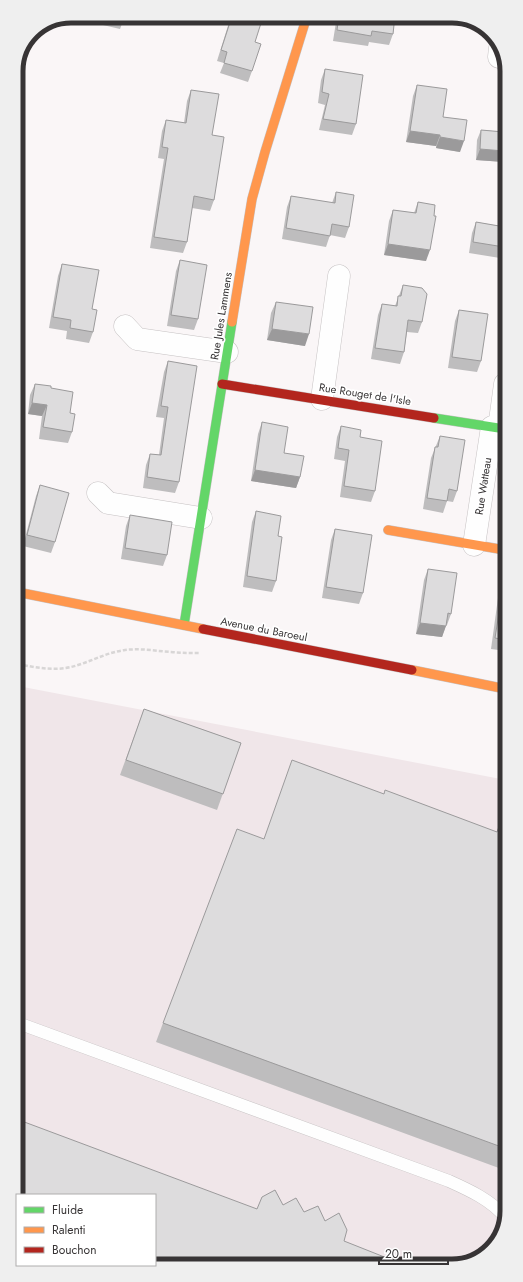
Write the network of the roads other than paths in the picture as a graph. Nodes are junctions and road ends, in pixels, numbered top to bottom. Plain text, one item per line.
1 (305, 23) edge
2 (339, 276) dead end
3 (125, 326) dead end
4 (227, 352) junction
5 (222, 384) junction
6 (322, 399) junction
7 (499, 428) edge
8 (98, 493) dead end
9 (201, 518) junction
10 (388, 530) dead end
11 (474, 545) junction
12 (500, 549) edge
13 (23, 593) edge
14 (184, 625) junction
15 (500, 689) edge
16 (23, 1025) edge
17 (500, 1212) edge

1 - 4 street, Rue Jules Lammens
2 - 6 street
3 - 4 street
4 - 5 street, Rue Jules Lammens
5 - 6 street, Rue Rouget de l'Isle
5 - 9 street, Rue Jules Lammens
6 - 7 street, Rue Rouget de l'Isle
7 - 11 street, Rue Watteau
8 - 9 street
9 - 14 street, Rue Jules Lammens
10 - 11 street
11 - 12 street
13 - 14 street, Avenue du Baroeul
14 - 15 street, Avenue du Baroeul
16 - 17 lane

